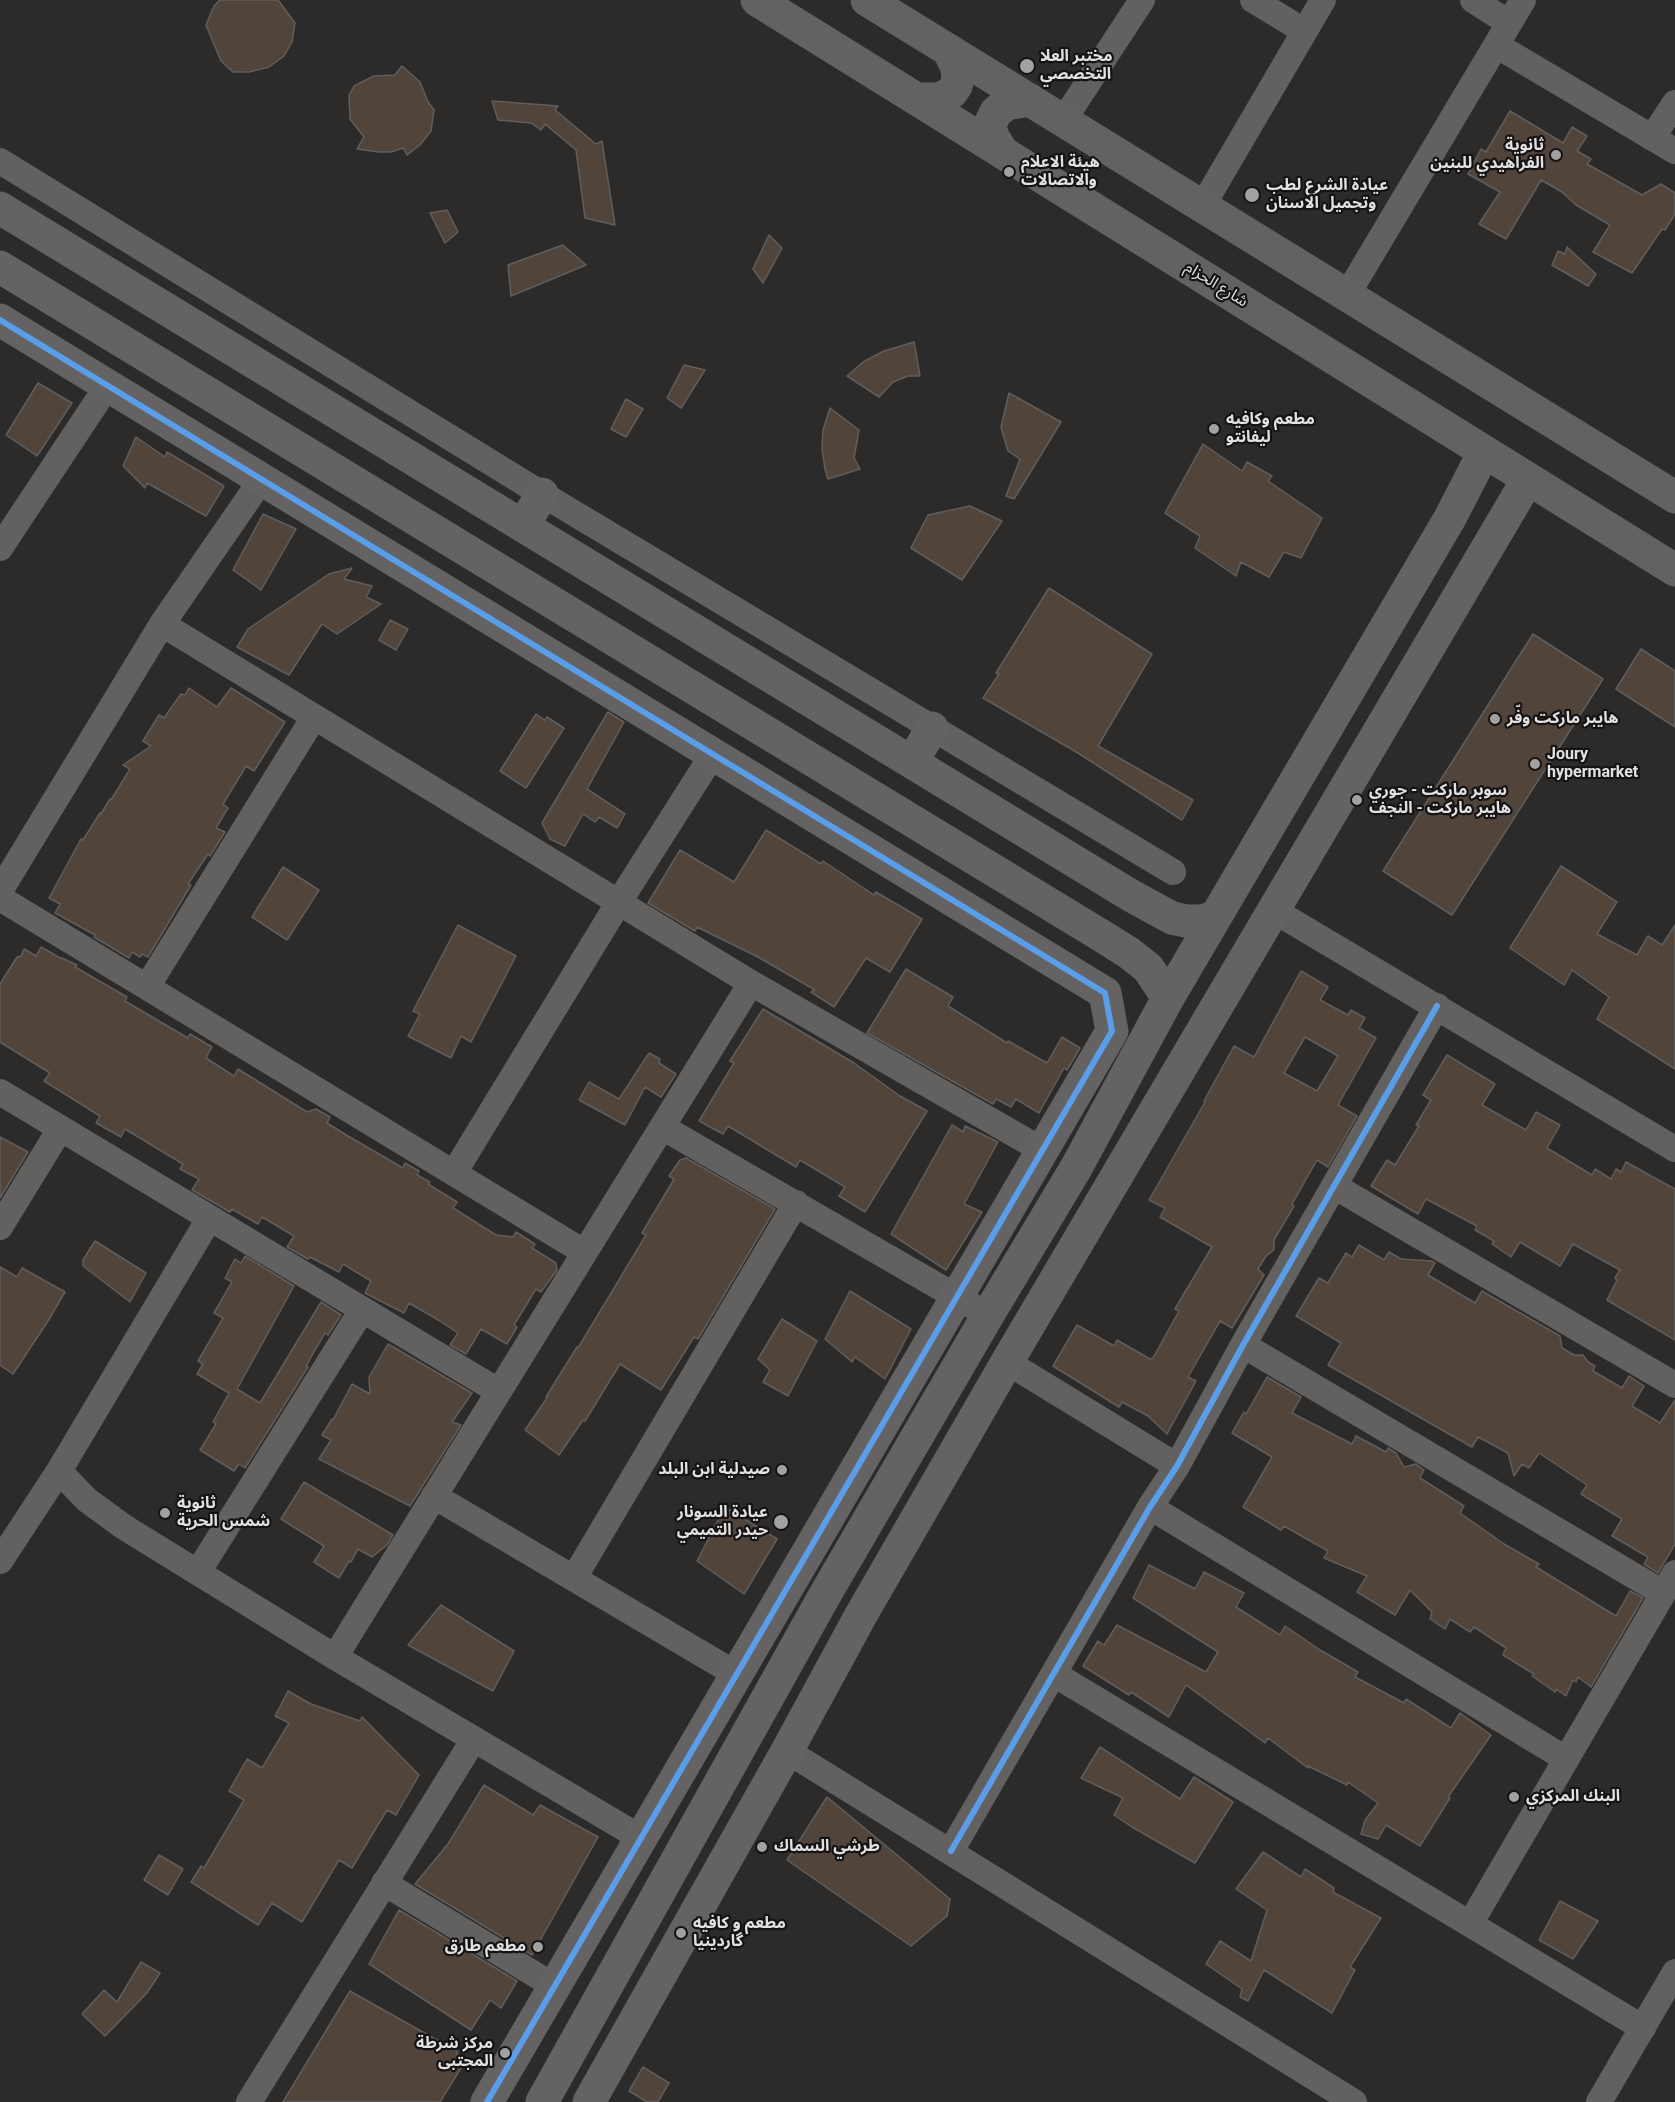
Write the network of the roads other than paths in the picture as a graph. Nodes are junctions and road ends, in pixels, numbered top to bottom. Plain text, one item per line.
1 (757, 0) edge
2 (868, 0) edge
3 (1142, 0) edge
4 (1253, 0) edge
5 (1323, 0) edge
6 (1473, 0) edge
7 (1523, 0) edge
8 (1509, 23) junction
9 (1304, 31) junction
10 (1496, 45) junction
11 (949, 51) junction
12 (917, 99) junction
13 (1030, 100) junction
14 (1675, 103) edge
15 (1064, 121) junction
16 (1652, 138) junction
17 (1675, 151) edge
18 (1003, 153) junction
19 (0, 161) edge
20 (1203, 205) junction
21 (0, 208) edge
22 (74, 253) junction
23 (0, 267) edge
24 (43, 293) junction
25 (144, 295) junction
26 (1347, 295) junction
27 (0, 320) edge
28 (116, 337) junction
29 (108, 385) junction
30 (1484, 452) junction
31 (262, 479) junction
32 (1528, 479) junction
33 (542, 494) junction
34 (1675, 497) edge
35 (1450, 518) junction
36 (7, 523) edge
37 (523, 526) junction
38 (1494, 539) junction
39 (0, 548) edge
40 (1675, 570) edge
41 (556, 604) junction
42 (162, 624) junction
43 (531, 643) junction
44 (314, 717) junction
45 (932, 728) junction
46 (713, 754) junction
47 (912, 762) junction
48 (886, 805) junction
49 (862, 845) junction
50 (1173, 872) dead end
51 (0, 891) edge
52 (1130, 895) junction
53 (0, 898) edge
54 (619, 903) junction
55 (1274, 910) junction
56 (1215, 917) junction
57 (1102, 936) junction
58 (751, 983) junction
59 (147, 987) junction
60 (1168, 998) junction
61 (1437, 1006) junction
62 (0, 1092) edge
63 (662, 1126) junction
64 (60, 1129) junction
65 (1675, 1149) edge
66 (1042, 1150) junction
67 (453, 1173) junction
68 (1334, 1186) junction
69 (796, 1203) junction
70 (208, 1219) junction
71 (0, 1227) edge
72 (584, 1252) junction
73 (957, 1297) junction
74 (363, 1310) junction
75 (988, 1315) junction
76 (1244, 1345) junction
77 (1007, 1362) junction
78 (1675, 1385) edge
79 (498, 1391) junction
80 (1177, 1466) junction
81 (58, 1471) junction
82 (434, 1496) junction
83 (1150, 1507) junction
84 (0, 1561) edge
85 (198, 1572) junction
86 (574, 1578) junction
87 (1669, 1583) edge
88 (826, 1593) junction
89 (861, 1615) junction
90 (335, 1657) junction
91 (736, 1674) junction
92 (1054, 1674) junction
93 (474, 1739) junction
94 (787, 1751) junction
95 (1566, 1759) junction
96 (641, 1838) junction
97 (951, 1851) junction
98 (678, 1859) junction
99 (384, 1883) junction
100 (1470, 1924) junction
101 (1675, 1972) edge
102 (554, 1986) junction
103 (1642, 2028) junction
104 (249, 2102) edge
105 (487, 2102) edge
106 (542, 2102) edge
107 (589, 2102) edge
108 (1354, 2102) edge
109 (1599, 2102) edge

1 - 12 main road, شارع الحزام
2 - 11 main road
3 - 15 street
4 - 9 street
5 - 9 street
6 - 8 street
7 - 8 street
8 - 10 street
9 - 20 street
10 - 16 street
10 - 26 street
11 - 12 main road
11 - 13 main road
12 - 18 main road, شارع الحزام
13 - 15 main road
13 - 18 main road
14 - 16 street
15 - 20 main road
16 - 17 street
18 - 30 main road, شارع الحزام
19 - 33 street
20 - 26 main road
21 - 22 street
22 - 24 street
22 - 25 street
23 - 24 street
24 - 28 street
25 - 28 street
25 - 37 street
26 - 34 main road
27 - 29 street
28 - 41 street
29 - 31 street
29 - 36 street
30 - 32 main road, شارع الحزام
30 - 35 street
31 - 42 street
31 - 43 street
32 - 38 street
32 - 40 main road, شارع الحزام
33 - 37 street
33 - 45 street
35 - 38 street
35 - 56 street
36 - 39 street
37 - 47 street
38 - 55 street
41 - 43 street
41 - 48 street
42 - 44 street
42 - 51 street
43 - 46 street
44 - 54 street
44 - 59 street
45 - 47 street
45 - 50 street
46 - 49 street
46 - 54 street
47 - 52 street
48 - 49 street
48 - 57 street
49 - 66 street
52 - 56 street
52 - 57 street
53 - 59 street
54 - 58 street
54 - 67 street
55 - 61 street
55 - 77 street
56 - 60 street
57 - 60 street
58 - 63 street
58 - 66 street
59 - 67 street
60 - 75 street
61 - 65 street
61 - 68 street
62 - 64 street
63 - 69 street
63 - 72 street
64 - 70 street
64 - 71 street
66 - 73 street
67 - 72 street
68 - 76 street
68 - 78 street
69 - 73 street
69 - 86 street
70 - 74 street
70 - 81 street
72 - 79 street
73 - 75 street
73 - 91 street
74 - 79 street
74 - 85 street
75 - 88 street
76 - 80 street
76 - 87 street
77 - 80 street
77 - 89 street
79 - 82 street
80 - 83 street
81 - 84 street
81 - 85 street
82 - 86 street
82 - 90 street
83 - 92 street
83 - 95 street
85 - 90 street
86 - 91 street
87 - 95 street
88 - 89 street
88 - 98 street
89 - 94 street
90 - 93 street
91 - 96 street
92 - 97 street
92 - 100 street
93 - 96 street
93 - 99 street
94 - 97 street
94 - 107 street
95 - 100 street
96 - 98 street
96 - 102 street
97 - 108 street
98 - 106 street
99 - 102 street
99 - 104 street
100 - 103 street
101 - 103 street
102 - 105 street
103 - 109 street

